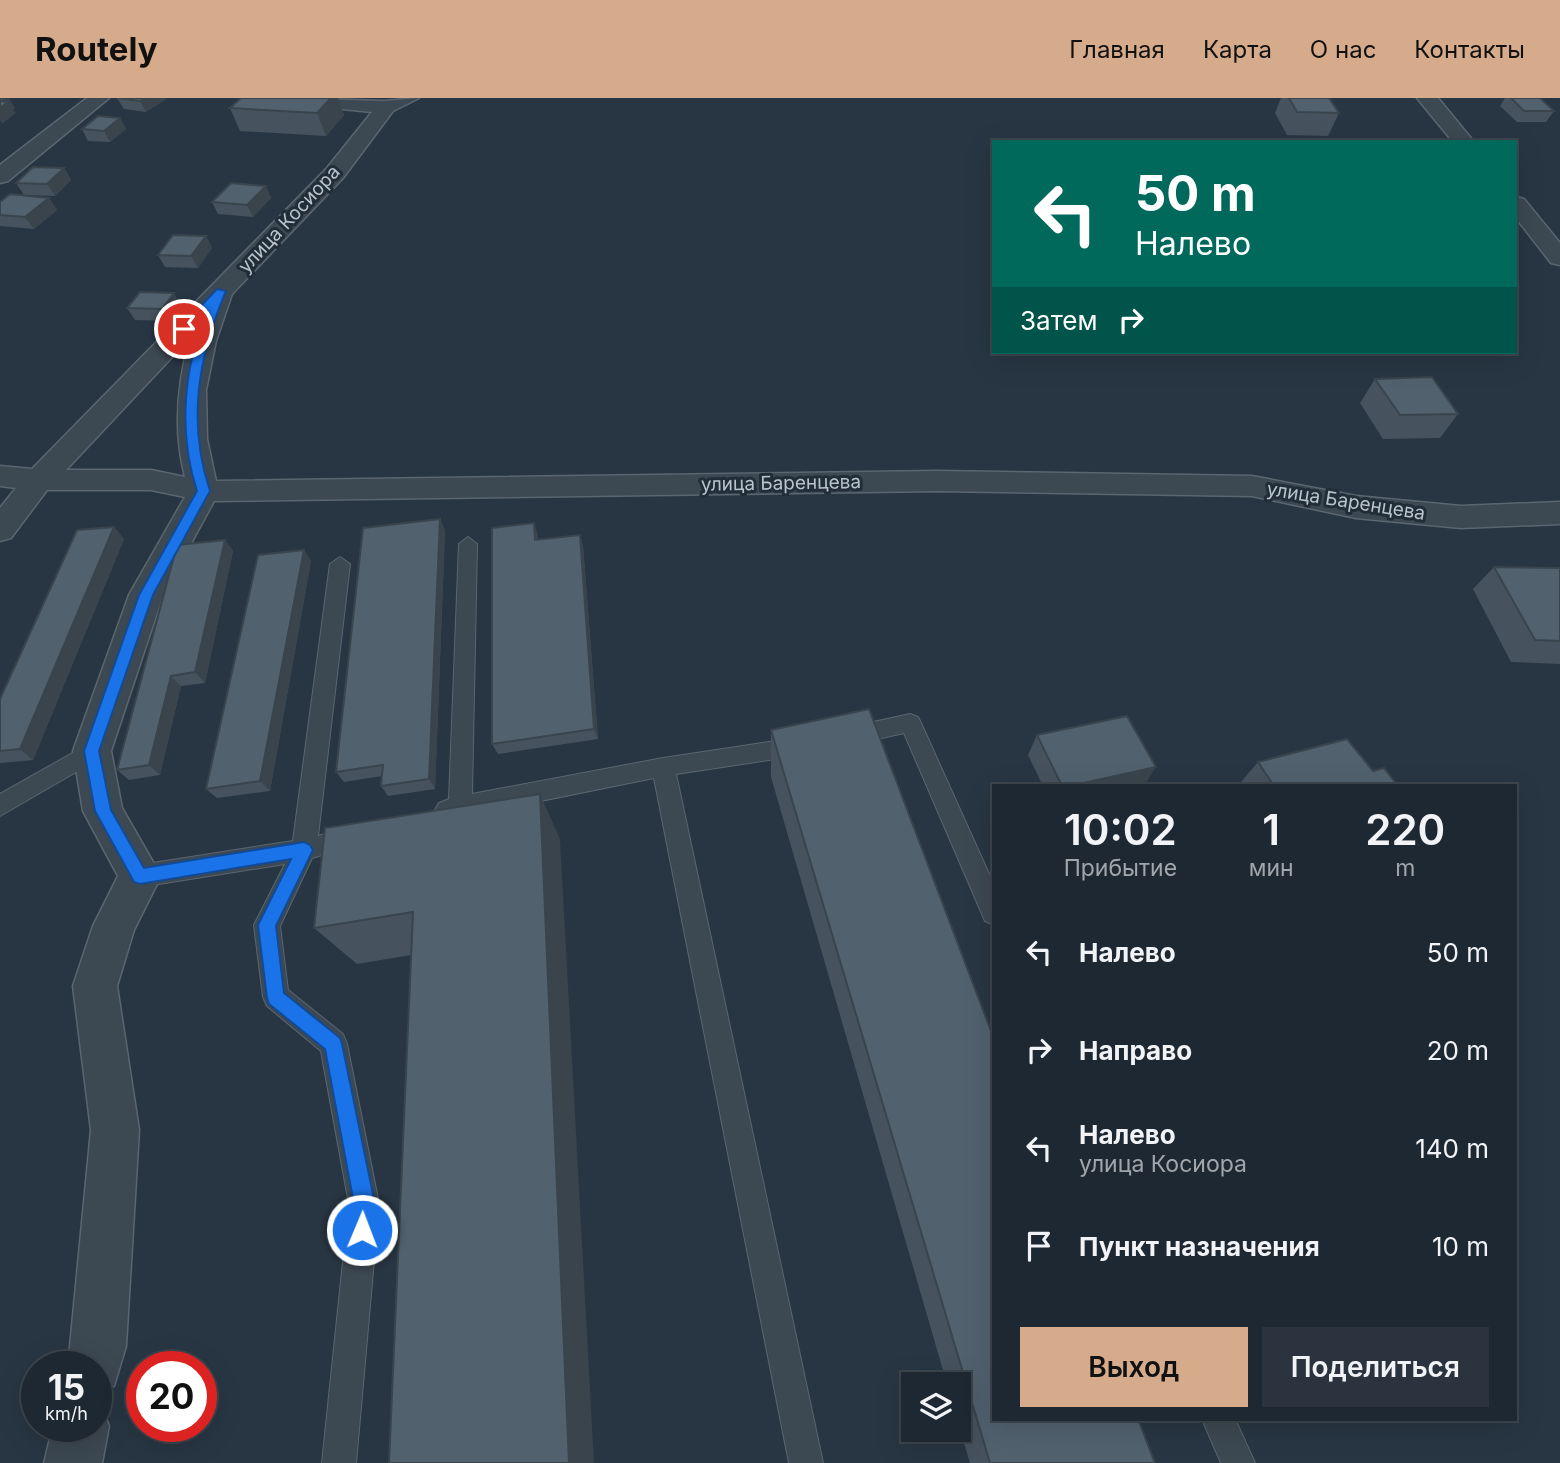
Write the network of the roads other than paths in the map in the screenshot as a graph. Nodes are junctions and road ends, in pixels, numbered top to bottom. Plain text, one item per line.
1 (99, 98) edge
2 (293, 98) edge
3 (1427, 98) edge
4 (397, 102) edge
5 (1462, 140) edge
6 (0, 176) edge
7 (1517, 205) edge
8 (1560, 258) edge
9 (221, 291) junction
10 (0, 476) edge
11 (39, 480) junction
12 (204, 491) junction
13 (1560, 513) edge
14 (0, 530) edge
15 (468, 544) dead end
16 (340, 564) dead end
17 (92, 751) junction
18 (663, 767) junction
19 (0, 806) edge
20 (460, 806) junction
21 (421, 817) edge
22 (369, 831) edge
23 (304, 850) junction
24 (140, 876) junction
25 (992, 908) edge
26 (98, 1351) edge
27 (1219, 1421) edge
28 (78, 1442) edge
29 (73, 1463) edge
30 (339, 1463) edge
31 (806, 1463) edge
32 (1238, 1463) edge

1 - 6 street
2 - 4 street
3 - 5 street
4 - 9 street, улица Косиора
7 - 8 street
9 - 11 street, улица Косиора
9 - 12 street
10 - 11 street, улица Баренцева
11 - 12 street, улица Баренцева
11 - 14 street, улица Косиора
12 - 13 street, улица Баренцева
12 - 17 street
15 - 20 lane
16 - 23 lane
17 - 19 lane
17 - 24 street
18 - 20 lane
18 - 25 lane
18 - 31 lane
20 - 21 lane
22 - 23 lane
23 - 24 lane
23 - 30 lane
24 - 26 street
27 - 32 lane
28 - 29 street

